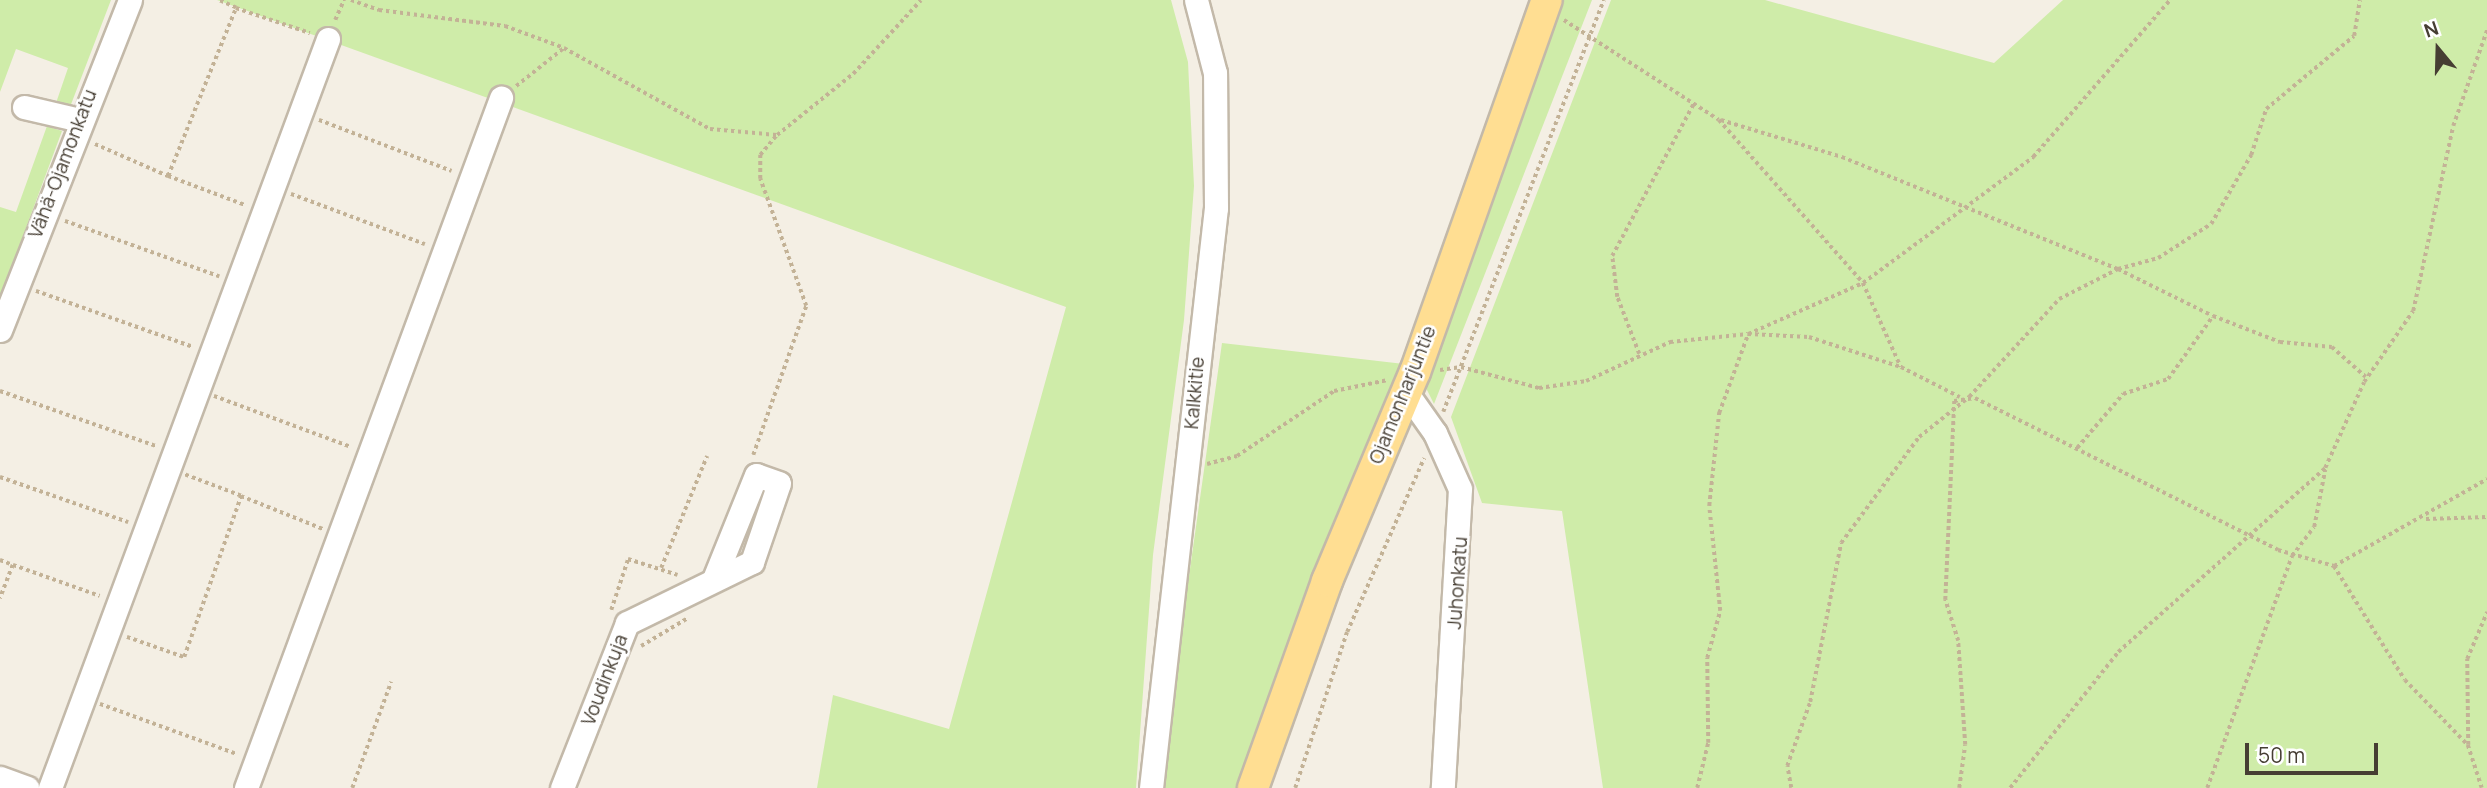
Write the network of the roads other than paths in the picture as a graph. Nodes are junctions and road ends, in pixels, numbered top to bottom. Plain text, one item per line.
1 (130, 0) edge
2 (1196, 0) edge
3 (1546, 0) edge
4 (328, 39) road end
5 (501, 98) road end
6 (24, 107) dead end
7 (77, 127) junction
8 (0, 330) edge
9 (1410, 383) junction
10 (714, 579) dead end
11 (0, 778) edge
12 (27, 788) edge
13 (50, 788) edge
14 (246, 788) edge
15 (562, 788) edge
16 (1151, 788) edge
17 (1253, 788) edge
18 (1443, 788) edge

1 - 7 street, Vähä-Ojamonkatu
2 - 16 street, Kalkkitie
3 - 9 main road, Ojamonharjuntie
4 - 13 street
5 - 14 street
6 - 7 street
7 - 8 street, Vähä-Ojamonkatu
9 - 17 main road, Ojamonharjuntie
9 - 18 street, Juhonkatu
10 - 15 street, Voudinkuja
11 - 12 street

